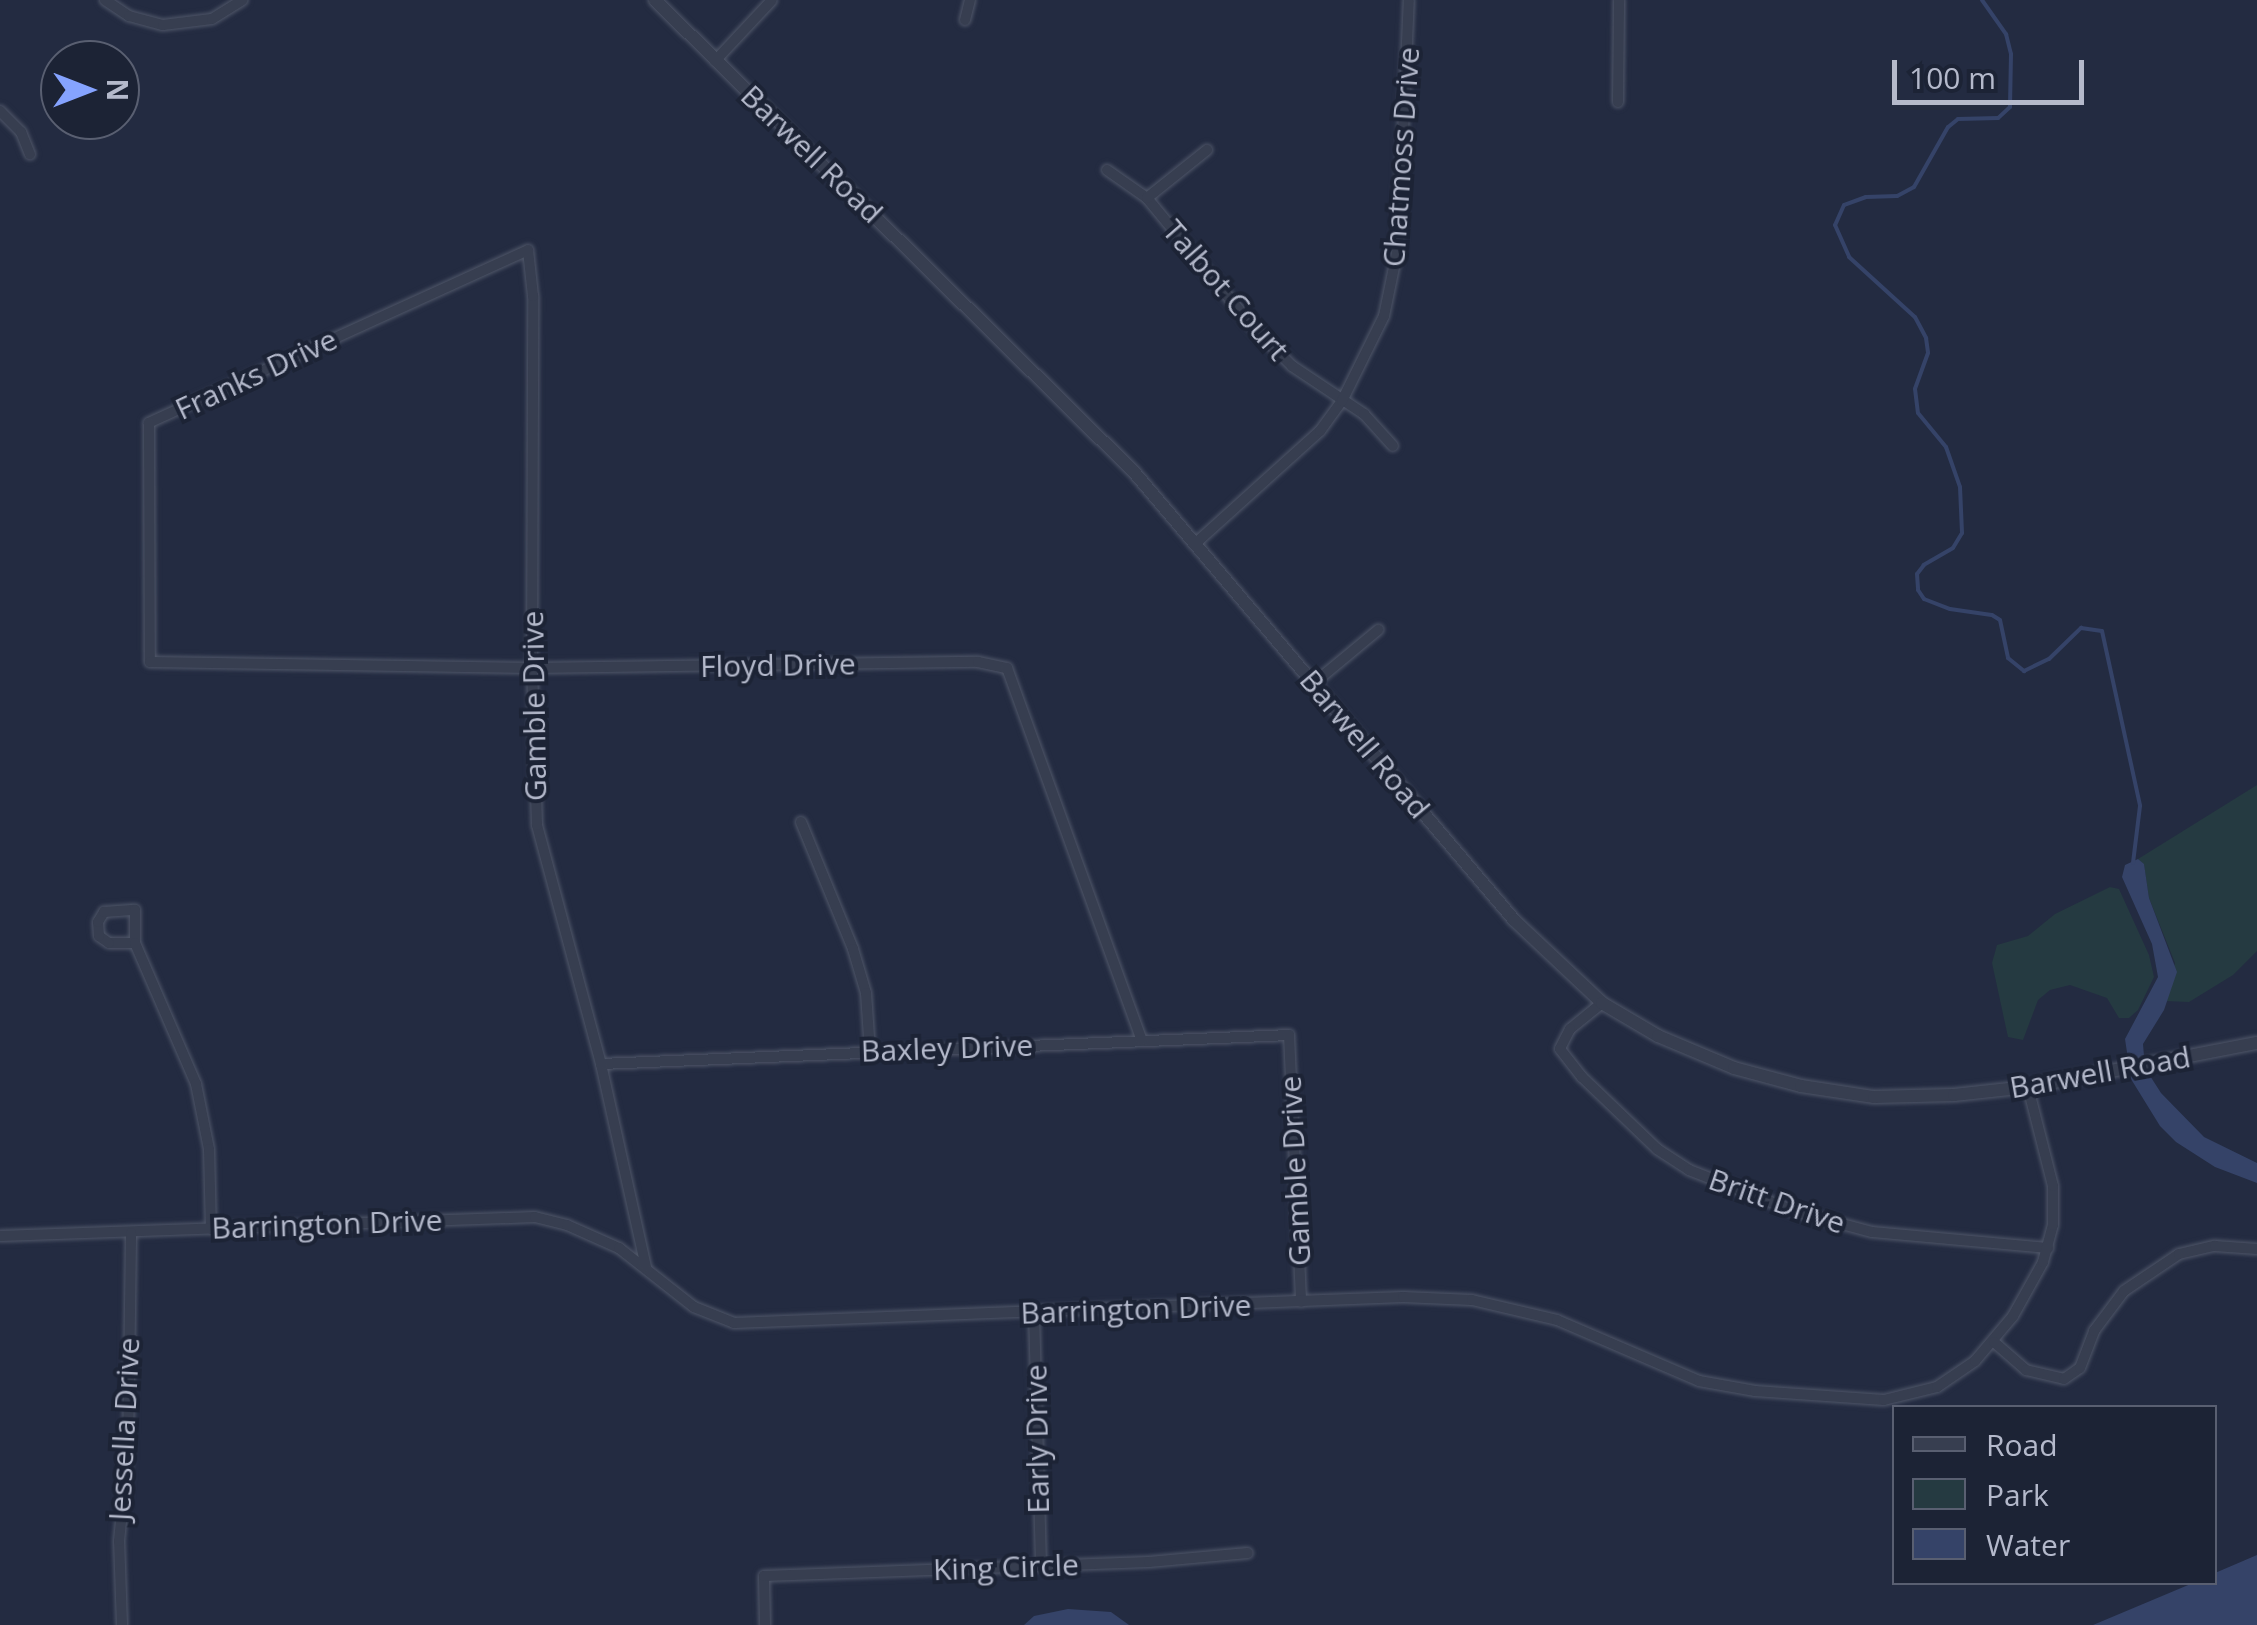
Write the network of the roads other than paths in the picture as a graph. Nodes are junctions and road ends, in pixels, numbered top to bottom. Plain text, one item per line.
1 (105, 0) edge
2 (242, 0) edge
3 (656, 0) edge
4 (772, 0) edge
5 (970, 0) edge
6 (1408, 0) edge
7 (1619, 0) edge
8 (965, 20) dead end
9 (715, 60) junction
10 (1618, 102) dead end
11 (0, 111) edge
12 (1207, 150) dead end
13 (30, 154) dead end
14 (1107, 170) dead end
15 (1148, 198) junction
16 (528, 250) joint
17 (1342, 401) junction
18 (1393, 446) dead end
19 (1197, 542) junction
20 (1378, 630) dead end
21 (151, 662) joint
22 (532, 668) junction
23 (1313, 684) junction
24 (801, 822) dead end
25 (135, 942) junction
26 (1602, 1002) junction
27 (1142, 1040) junction
28 (1290, 1040) joint
29 (2257, 1042) edge
30 (870, 1051) junction
31 (601, 1064) junction
32 (2028, 1087) junction
33 (211, 1229) junction
34 (131, 1233) junction
35 (0, 1236) edge
36 (2048, 1248) junction
37 (2257, 1249) edge
38 (646, 1267) junction
39 (1302, 1302) junction
40 (1034, 1313) junction
41 (1994, 1342) junction
42 (1248, 1553) dead end
43 (1041, 1566) junction
44 (122, 1625) edge
45 (765, 1625) edge

1 - 2 street
3 - 9 street, Barwell Road
4 - 9 street
5 - 8 street
6 - 17 street, Chatmoss Drive
7 - 10 street
9 - 19 street, Barwell Road
11 - 13 street
12 - 15 street
14 - 15 street, Talbot Court
15 - 17 street, Talbot Court
16 - 21 street, Franks Drive
16 - 22 street, Gamble Drive
17 - 18 street, Talbot Court
17 - 19 street, Chatmoss Drive
19 - 23 street, Barwell Road
20 - 23 street
21 - 22 street, Floyd Drive
22 - 27 street, Floyd Drive
22 - 31 street, Gamble Drive
23 - 26 street, Barwell Road
24 - 30 street
25 - 25 street
25 - 33 street
26 - 32 street, Barwell Road
26 - 36 street, Britt Drive
27 - 28 street, Baxley Drive
27 - 30 street, Baxley Drive
28 - 39 street, Gamble Drive
29 - 32 street, Barwell Road
30 - 31 street, Baxley Drive
31 - 38 street, Gamble Drive
32 - 36 street, Barrington Drive
33 - 34 street, Barrington Drive
33 - 38 street, Barrington Drive
34 - 35 street, Barrington Drive
34 - 44 street, Jessella Drive
36 - 41 street, Barrington Drive
37 - 41 street
38 - 40 street, Barrington Drive
39 - 40 street, Barrington Drive
39 - 41 street, Barrington Drive
40 - 43 street, Early Drive
42 - 43 street, King Circle
43 - 45 street, King Circle

